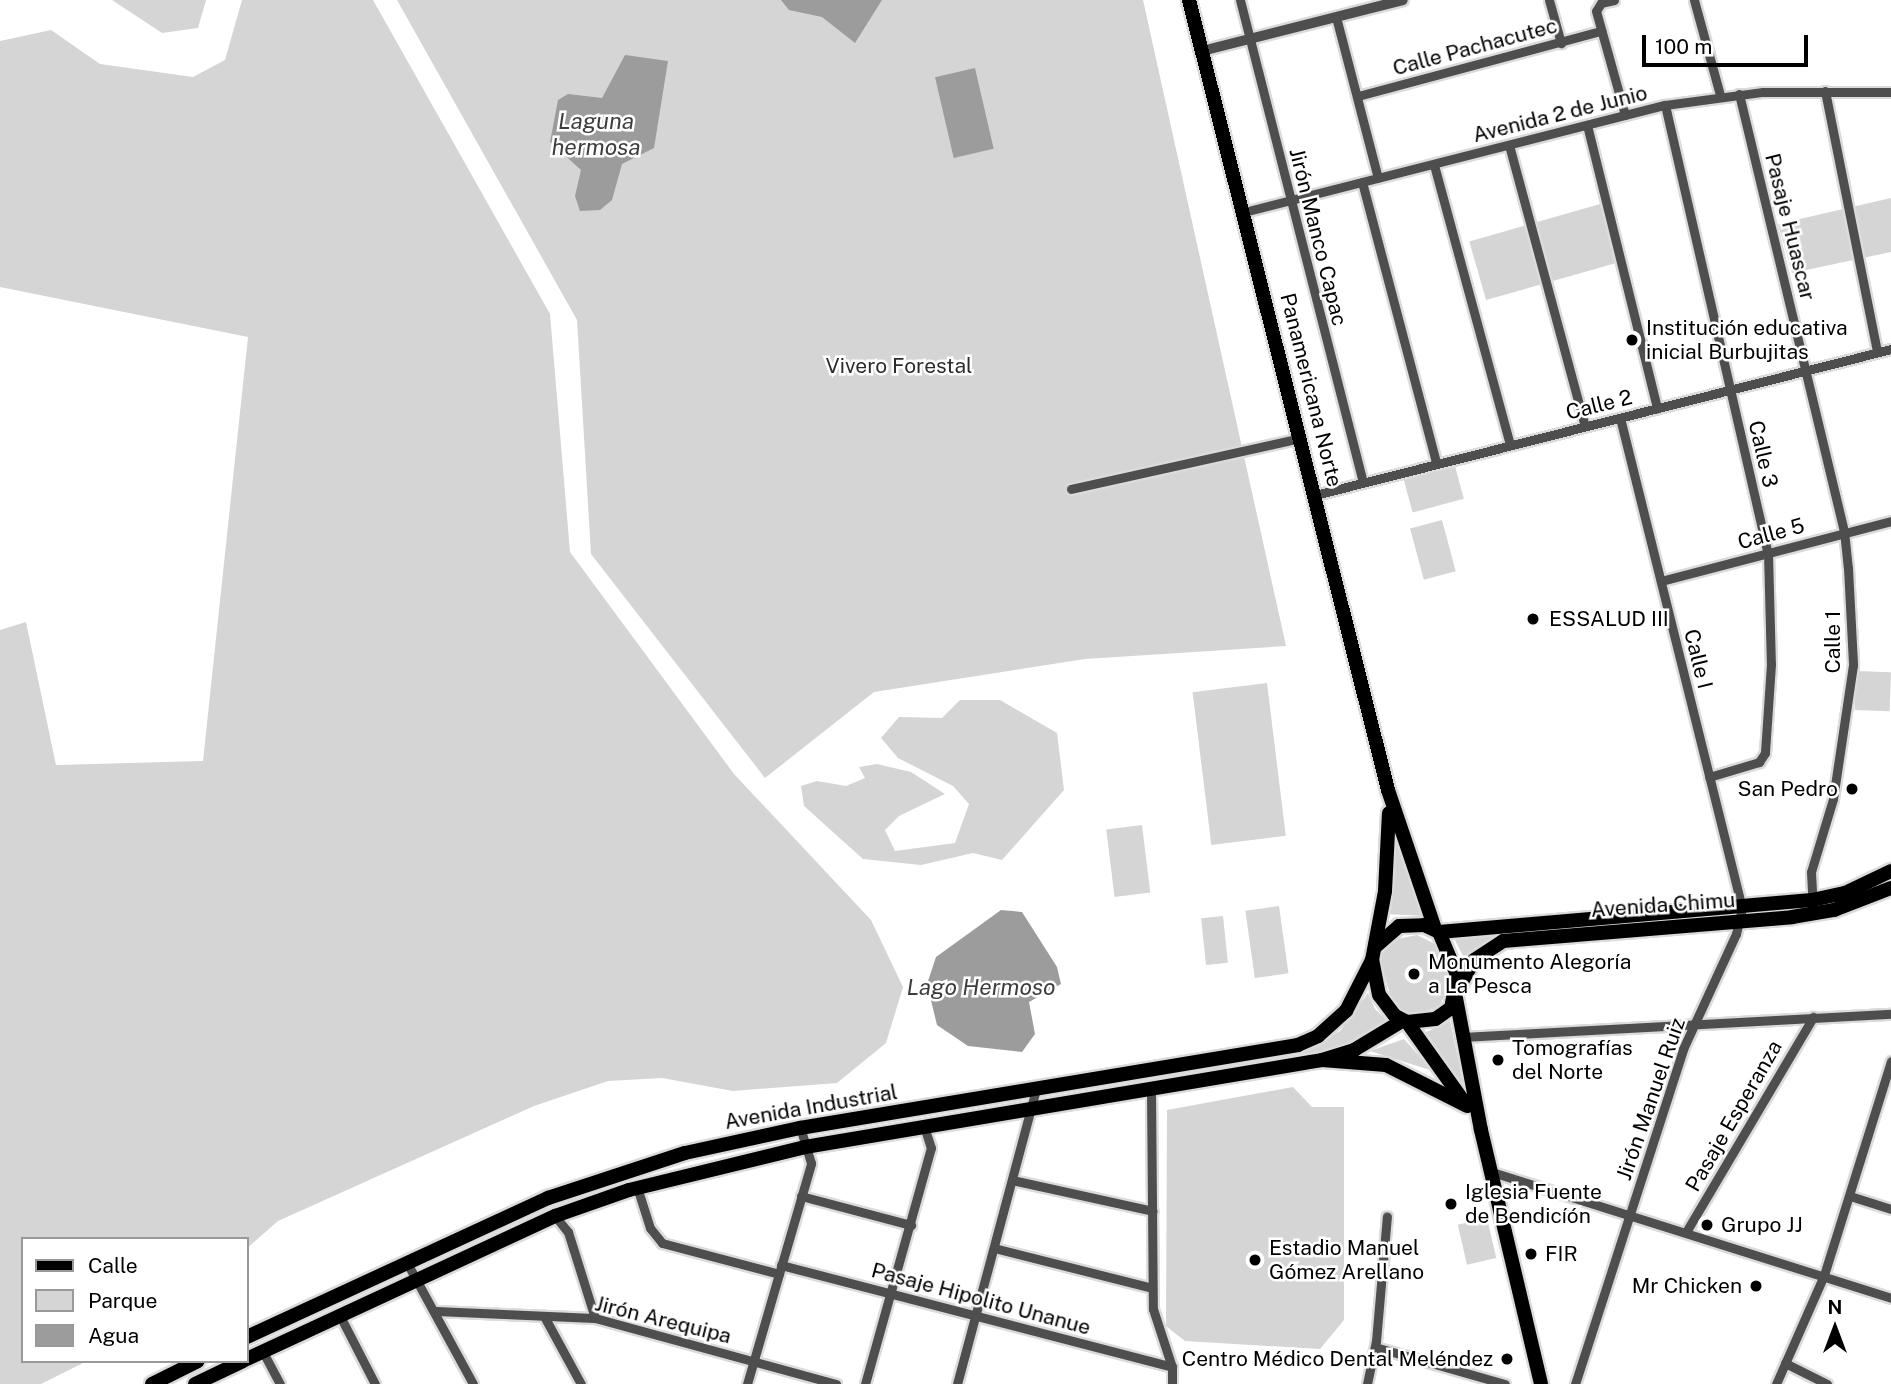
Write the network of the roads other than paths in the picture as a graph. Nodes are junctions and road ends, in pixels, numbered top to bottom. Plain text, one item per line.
1 (1189, 0) edge
2 (1240, 0) edge
3 (1403, 0) edge
4 (1549, 0) edge
5 (1614, 0) edge
6 (1694, 0) edge
7 (1336, 17) junction
8 (1601, 31) junction
9 (1250, 40) junction
10 (1561, 43) junction
11 (1202, 51) junction
12 (1825, 91) junction
13 (1891, 92) edge
14 (1739, 94) junction
15 (1720, 95) junction
16 (1358, 96) junction
17 (1665, 105) junction
18 (1625, 115) junction
19 (1587, 125) junction
20 (1509, 145) junction
21 (1434, 165) junction
22 (1378, 178) junction
23 (1362, 182) junction
24 (1291, 200) junction
25 (1244, 212) junction
26 (1891, 349) edge
27 (1877, 352) junction
28 (1807, 370) junction
29 (1730, 389) junction
30 (1657, 408) junction
31 (1620, 418) junction
32 (1585, 426) junction
33 (1301, 438) junction
34 (1510, 445) junction
35 (1436, 462) junction
36 (1363, 483) junction
37 (1071, 489) dead end
38 (1315, 495) junction
39 (1891, 521) edge
40 (1844, 531) junction
41 (1768, 554) junction
42 (1661, 581) junction
43 (1709, 777) junction
44 (1388, 790) junction
45 (1891, 871) edge
46 (1891, 888) edge
47 (1813, 907) junction
48 (1741, 914) junction
49 (1437, 930) junction
50 (1374, 953) junction
51 (1457, 993) junction
52 (1891, 1014) edge
53 (1812, 1017) junction
54 (1405, 1021) junction
55 (1693, 1024) junction
56 (1462, 1037) junction
57 (1322, 1060) junction
58 (1891, 1061) edge
59 (1037, 1090) junction
60 (1151, 1091) junction
61 (1467, 1106) junction
62 (1031, 1111) junction
63 (800, 1128) junction
64 (925, 1129) junction
65 (1481, 1130) junction
66 (805, 1147) junction
67 (1492, 1172) junction
68 (1012, 1180) junction
69 (637, 1187) junction
70 (801, 1196) junction
71 (1850, 1196) junction
72 (1891, 1209) edge
73 (1153, 1211) junction
74 (555, 1216) junction
75 (1387, 1216) dead end
76 (1630, 1216) junction
77 (911, 1225) junction
78 (1686, 1232) junction
79 (994, 1248) junction
80 (406, 1261) junction
81 (780, 1270) junction
82 (1824, 1275) junction
83 (417, 1279) junction
84 (1152, 1288) junction
85 (889, 1293) junction
86 (1891, 1298) edge
87 (435, 1311) junction
88 (339, 1314) junction
89 (976, 1316) junction
90 (545, 1318) junction
91 (595, 1318) junction
92 (248, 1337) edge
93 (1376, 1347) junction
94 (263, 1352) junction
95 (248, 1359) edge
96 (754, 1361) junction
97 (194, 1363) edge
98 (239, 1363) edge
99 (1785, 1363) junction
100 (1172, 1367) junction
101 (152, 1384) edge
102 (195, 1384) edge
103 (280, 1384) edge
104 (375, 1384) edge
105 (473, 1384) edge
106 (581, 1384) edge
107 (747, 1384) edge
108 (836, 1384) edge
109 (865, 1384) edge
110 (957, 1384) edge
111 (1172, 1384) edge
112 (1367, 1384) edge
113 (1505, 1384) edge
114 (1541, 1384) edge
115 (1575, 1384) edge
116 (1776, 1384) edge
117 (1827, 1384) edge

1 - 11 main road, Panamericana Norte
2 - 9 street, Jirón Manco Capac
3 - 7 street
4 - 10 street
5 - 8 street
6 - 15 street
7 - 9 street
7 - 16 street
8 - 10 street, Calle Pachacutec
8 - 18 street
9 - 11 street
9 - 24 street, Jirón Manco Capac
10 - 16 street, Calle Pachacutec
11 - 25 main road, Panamericana Norte
12 - 13 street, Avenida 2 de Junio
12 - 14 street, Avenida 2 de Junio
12 - 27 street
14 - 15 street, Avenida 2 de Junio
14 - 28 street, Pasaje Huascar
15 - 17 street, Avenida 2 de Junio
16 - 22 street
17 - 18 street, Avenida 2 de Junio
17 - 29 street, Calle 3
18 - 19 street, Avenida 2 de Junio
19 - 20 street, Avenida 2 de Junio
19 - 30 street
20 - 21 street, Avenida 2 de Junio
20 - 32 street
21 - 22 street, Avenida 2 de Junio
21 - 34 street
22 - 23 street, Avenida 2 de Junio
23 - 24 street, Avenida 2 de Junio
23 - 35 street
24 - 25 street, Avenida 2 de Junio
24 - 36 street, Jirón Manco Capac
25 - 33 main road, Panamericana Norte
26 - 27 street, Calle 2
27 - 28 street, Calle 2
28 - 29 street, Calle 2
28 - 40 street, Calle 1
29 - 30 street, Calle 2
29 - 41 street, Calle 3
30 - 31 street, Calle 2
31 - 32 street, Calle 2
31 - 42 street, Calle I
32 - 34 street, Calle 2
33 - 37 street
33 - 38 main road, Panamericana Norte
34 - 35 street, Calle 2
35 - 36 street, Calle 2
36 - 38 street, Calle 2
38 - 44 main road, Panamericana Norte
39 - 40 street, Calle 5
40 - 41 street, Calle 5
40 - 47 street, Calle 1
41 - 42 street, Calle 5
41 - 43 street, Calle 3
42 - 43 street, Calle I
43 - 48 street, Calle I
44 - 49 main road, Panamericana Norte
44 - 50 main road, Panamericana Norte
45 - 47 main road, Avenida Chimu
46 - 47 main road, Avenida Chimu
47 - 48 main road, Avenida Chimu
48 - 49 main road, Avenida Chimu
48 - 51 main road, Avenida Chimu
48 - 55 street, Jirón Manuel Ruiz
49 - 50 main road
49 - 51 main road
50 - 54 main road
50 - 59 main road, Avenida Industrial
51 - 54 main road
51 - 56 main road
52 - 53 street
53 - 55 street
53 - 78 street, Pasaje Esperanza
54 - 57 main road, Avenida Industrial
54 - 61 main road
55 - 56 street
55 - 76 street, Jirón Manuel Ruiz
56 - 65 main road
57 - 60 main road, Avenida Industrial
57 - 61 main road
58 - 71 street
59 - 62 street
59 - 63 main road, Avenida Industrial
60 - 62 main road, Avenida Industrial
60 - 73 street
61 - 65 main road
62 - 64 main road, Avenida Industrial
62 - 68 street
63 - 66 street
63 - 80 main road, Avenida Industrial
64 - 66 main road, Avenida Industrial
64 - 77 street
65 - 67 main road
66 - 69 main road, Avenida Industrial
66 - 70 street
67 - 76 street
67 - 114 main road
68 - 73 street
68 - 79 street
69 - 74 main road, Avenida Industrial
69 - 81 street, Pasaje Hipolito Unanue
70 - 77 street
70 - 81 street
71 - 72 street
71 - 82 street
73 - 84 street
74 - 83 main road, Avenida Industrial
74 - 91 street
75 - 93 street
76 - 78 street
76 - 115 street, Jirón Manuel Ruiz
77 - 85 street
78 - 82 street
79 - 84 street
79 - 89 street
80 - 83 street
80 - 92 main road, Avenida Industrial
81 - 85 street, Pasaje Hipolito Unanue
81 - 96 street
82 - 86 street
82 - 99 street
83 - 87 street
83 - 88 main road, Avenida Industrial
84 - 100 street
85 - 89 street, Pasaje Hipolito Unanue
85 - 109 street
87 - 90 street, Jirón Arequipa
87 - 105 street
88 - 94 main road, Avenida Industrial
88 - 104 street
89 - 100 street, Pasaje Hipolito Unanue
89 - 110 street
90 - 91 street, Jirón Arequipa
90 - 106 street
91 - 96 street, Jirón Arequipa
93 - 112 street
93 - 113 street
94 - 95 main road, Avenida Industrial
94 - 103 street
96 - 107 street
96 - 108 street, Jirón Arequipa
97 - 101 main road
98 - 102 main road, Avenida Industrial
99 - 116 street
99 - 117 street
100 - 111 street

